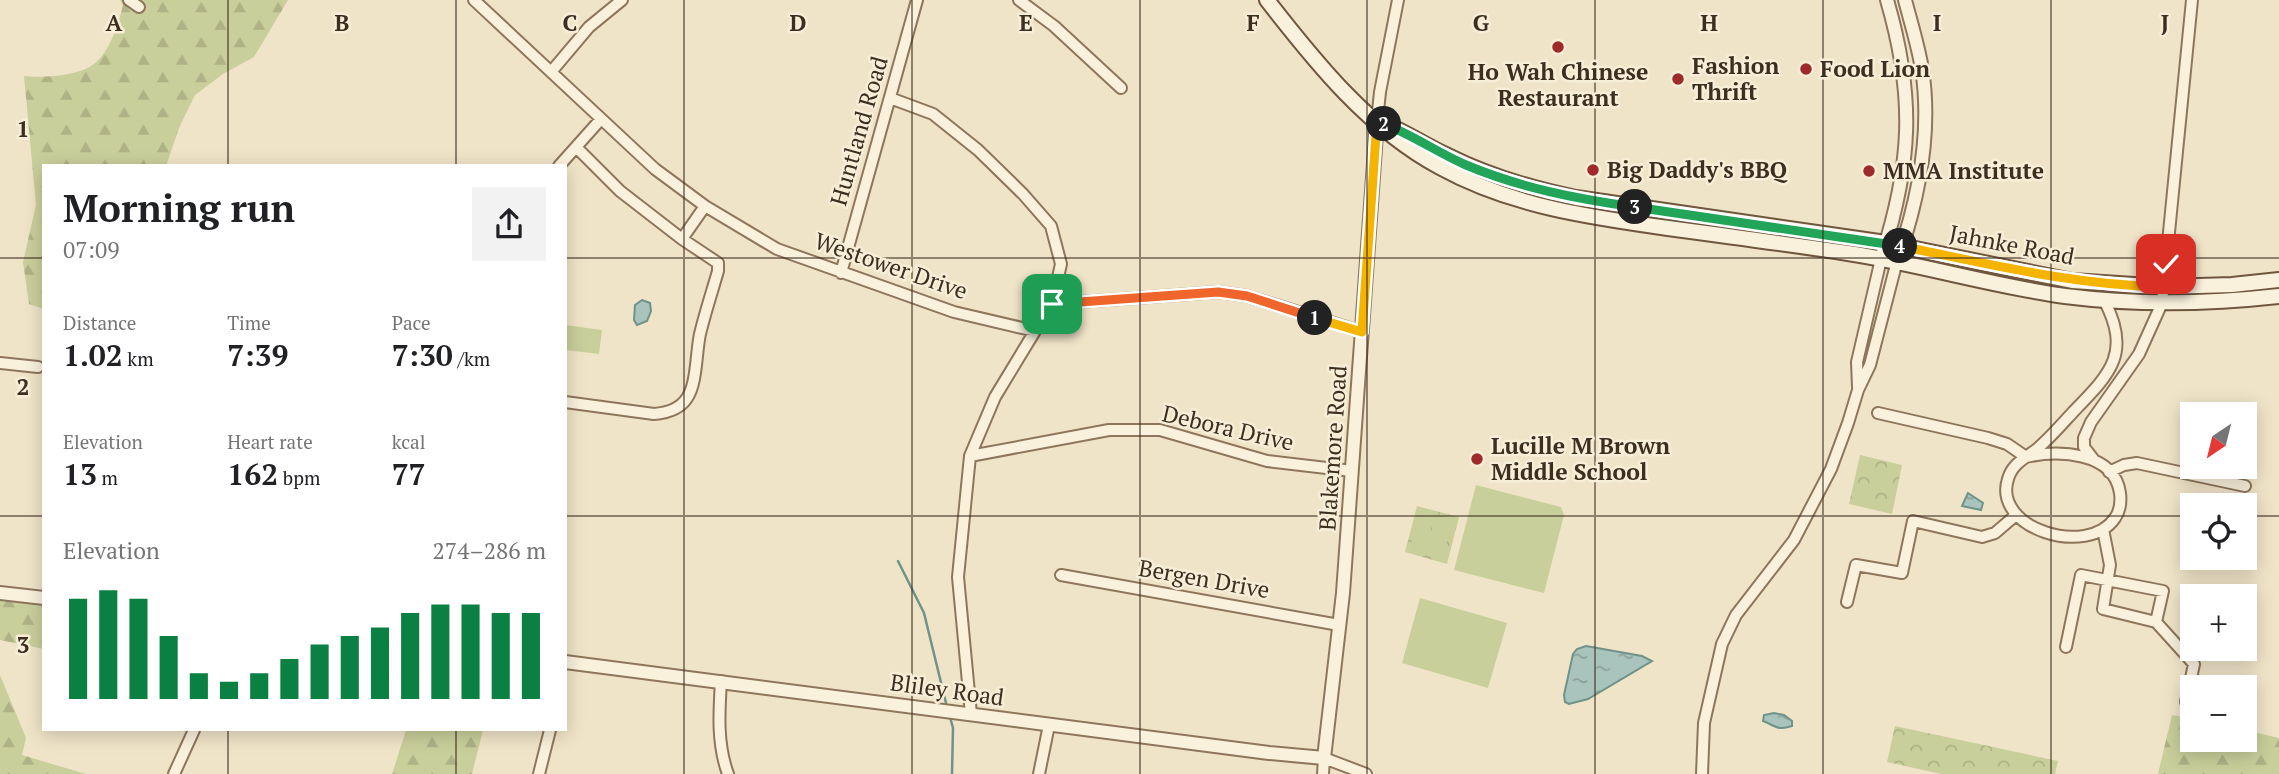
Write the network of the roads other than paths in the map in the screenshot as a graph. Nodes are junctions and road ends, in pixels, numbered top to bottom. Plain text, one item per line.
1 (474, 0) edge
2 (622, 0) edge
3 (917, 0) edge
4 (1019, 0) edge
5 (1267, 0) edge
6 (1398, 0) edge
7 (1887, 0) edge
8 (1905, 0) edge
9 (2192, 0) edge
10 (551, 72) junction
11 (1121, 88) dead end
12 (890, 98) junction
13 (601, 119) junction
14 (1377, 121) junction
15 (576, 147) junction
16 (561, 164) edge
17 (705, 206) junction
18 (681, 239) junction
19 (1886, 243) junction
20 (1902, 246) junction
21 (1881, 259) junction
22 (1897, 261) junction
23 (841, 273) junction
24 (2279, 280) edge
25 (2165, 287) junction
26 (2279, 296) edge
27 (2104, 300) junction
28 (2162, 303) junction
29 (1052, 304) junction
30 (1035, 331) junction
31 (1362, 332) junction
32 (0, 363) edge
33 (2133, 364) junction
34 (38, 367) dead end
35 (2102, 382) junction
36 (1858, 390) junction
37 (567, 402) edge
38 (1878, 413) dead end
39 (970, 456) junction
40 (2026, 457) junction
41 (2096, 462) junction
42 (1352, 471) junction
43 (2109, 472) junction
44 (2245, 486) dead end
45 (2016, 514) junction
46 (2103, 529) junction
47 (1061, 575) dead end
48 (2109, 580) junction
49 (0, 593) edge
50 (42, 598) edge
51 (1847, 602) dead end
52 (2156, 622) junction
53 (1339, 625) junction
54 (2066, 647) dead end
55 (567, 664) edge
56 (2192, 675) edge
57 (721, 681) junction
58 (971, 714) junction
59 (1049, 725) junction
60 (194, 731) edge
61 (550, 731) edge
62 (1324, 758) junction
63 (174, 774) edge
64 (540, 774) edge
65 (728, 774) edge
66 (1039, 774) edge
67 (1323, 774) edge
68 (1366, 774) edge
69 (1702, 774) edge

1 - 10 street, Westower Drive
2 - 10 street
3 - 12 street, Huntland Road
4 - 11 street
5 - 14 main road, Jahnke Road
6 - 14 street, Blakemore Road
7 - 19 street
8 - 20 street
9 - 25 street
10 - 13 street, Westower Drive
12 - 23 street, Huntland Road
12 - 29 street
13 - 15 street
13 - 17 street, Westower Drive
14 - 19 main road, Jahnke Road
14 - 21 main road, Jahnke Road
14 - 31 street, Blakemore Road
15 - 16 street
15 - 18 street
17 - 18 street
17 - 23 street, Westower Drive
18 - 37 street
19 - 20 main road, Jahnke Road
19 - 21 street
20 - 22 street
20 - 25 main road, Jahnke Road
21 - 22 main road, Jahnke Road
21 - 36 street
22 - 27 main road, Jahnke Road
22 - 36 street
23 - 30 street, Westower Drive
24 - 25 main road, Jahnke Road
25 - 28 street
26 - 28 main road, Jahnke Road
27 - 28 main road, Jahnke Road
27 - 35 street
28 - 33 street
29 - 30 street
29 - 31 street
30 - 39 street
31 - 42 street, Blakemore Road
32 - 34 street
33 - 35 street
33 - 41 street
35 - 40 street
36 - 69 street
38 - 40 street
39 - 42 street, Debora Drive
39 - 58 street
40 - 41 street
40 - 45 street
41 - 43 street
42 - 53 street, Blakemore Road
43 - 44 street
43 - 46 street
45 - 46 street
45 - 51 street
46 - 48 street
47 - 53 street, Bergen Drive
48 - 52 street
48 - 52 street
48 - 54 street
49 - 50 street
52 - 56 street
53 - 62 street, Blakemore Road
55 - 57 street, Bliley Road
57 - 58 street, Bliley Road
57 - 65 street
58 - 59 street, Bliley Road
59 - 62 street, Bliley Road
59 - 66 street
60 - 63 street
61 - 64 street
62 - 67 street, Blakemore Road
62 - 68 street

